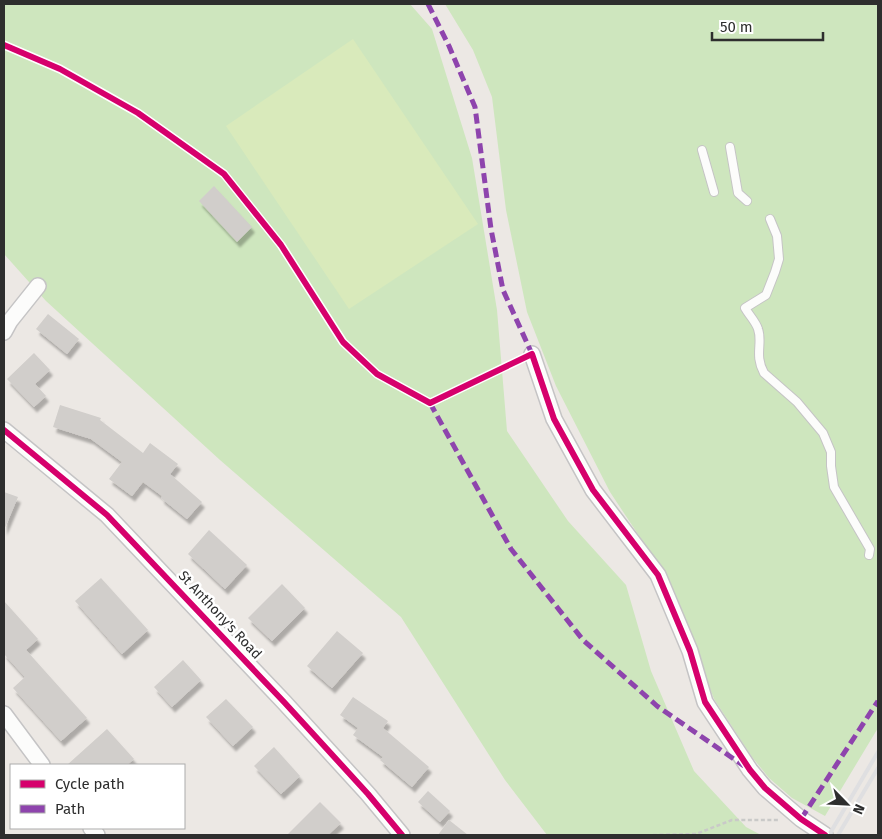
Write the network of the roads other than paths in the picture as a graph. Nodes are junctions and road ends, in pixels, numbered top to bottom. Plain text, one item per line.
1 (730, 147) dead end
2 (702, 150) dead end
3 (714, 192) dead end
4 (747, 201) dead end
5 (770, 219) dead end
6 (38, 286) dead end
7 (6, 323) edge
8 (532, 354) dead end
9 (4, 430) edge
10 (869, 555) dead end
11 (4, 714) edge
12 (41, 764) edge
13 (402, 835) edge
14 (826, 835) edge

1 - 4 lane
2 - 3 lane
5 - 10 lane
6 - 7 street
8 - 14 street
9 - 13 street, St Anthony's Road
11 - 12 street

